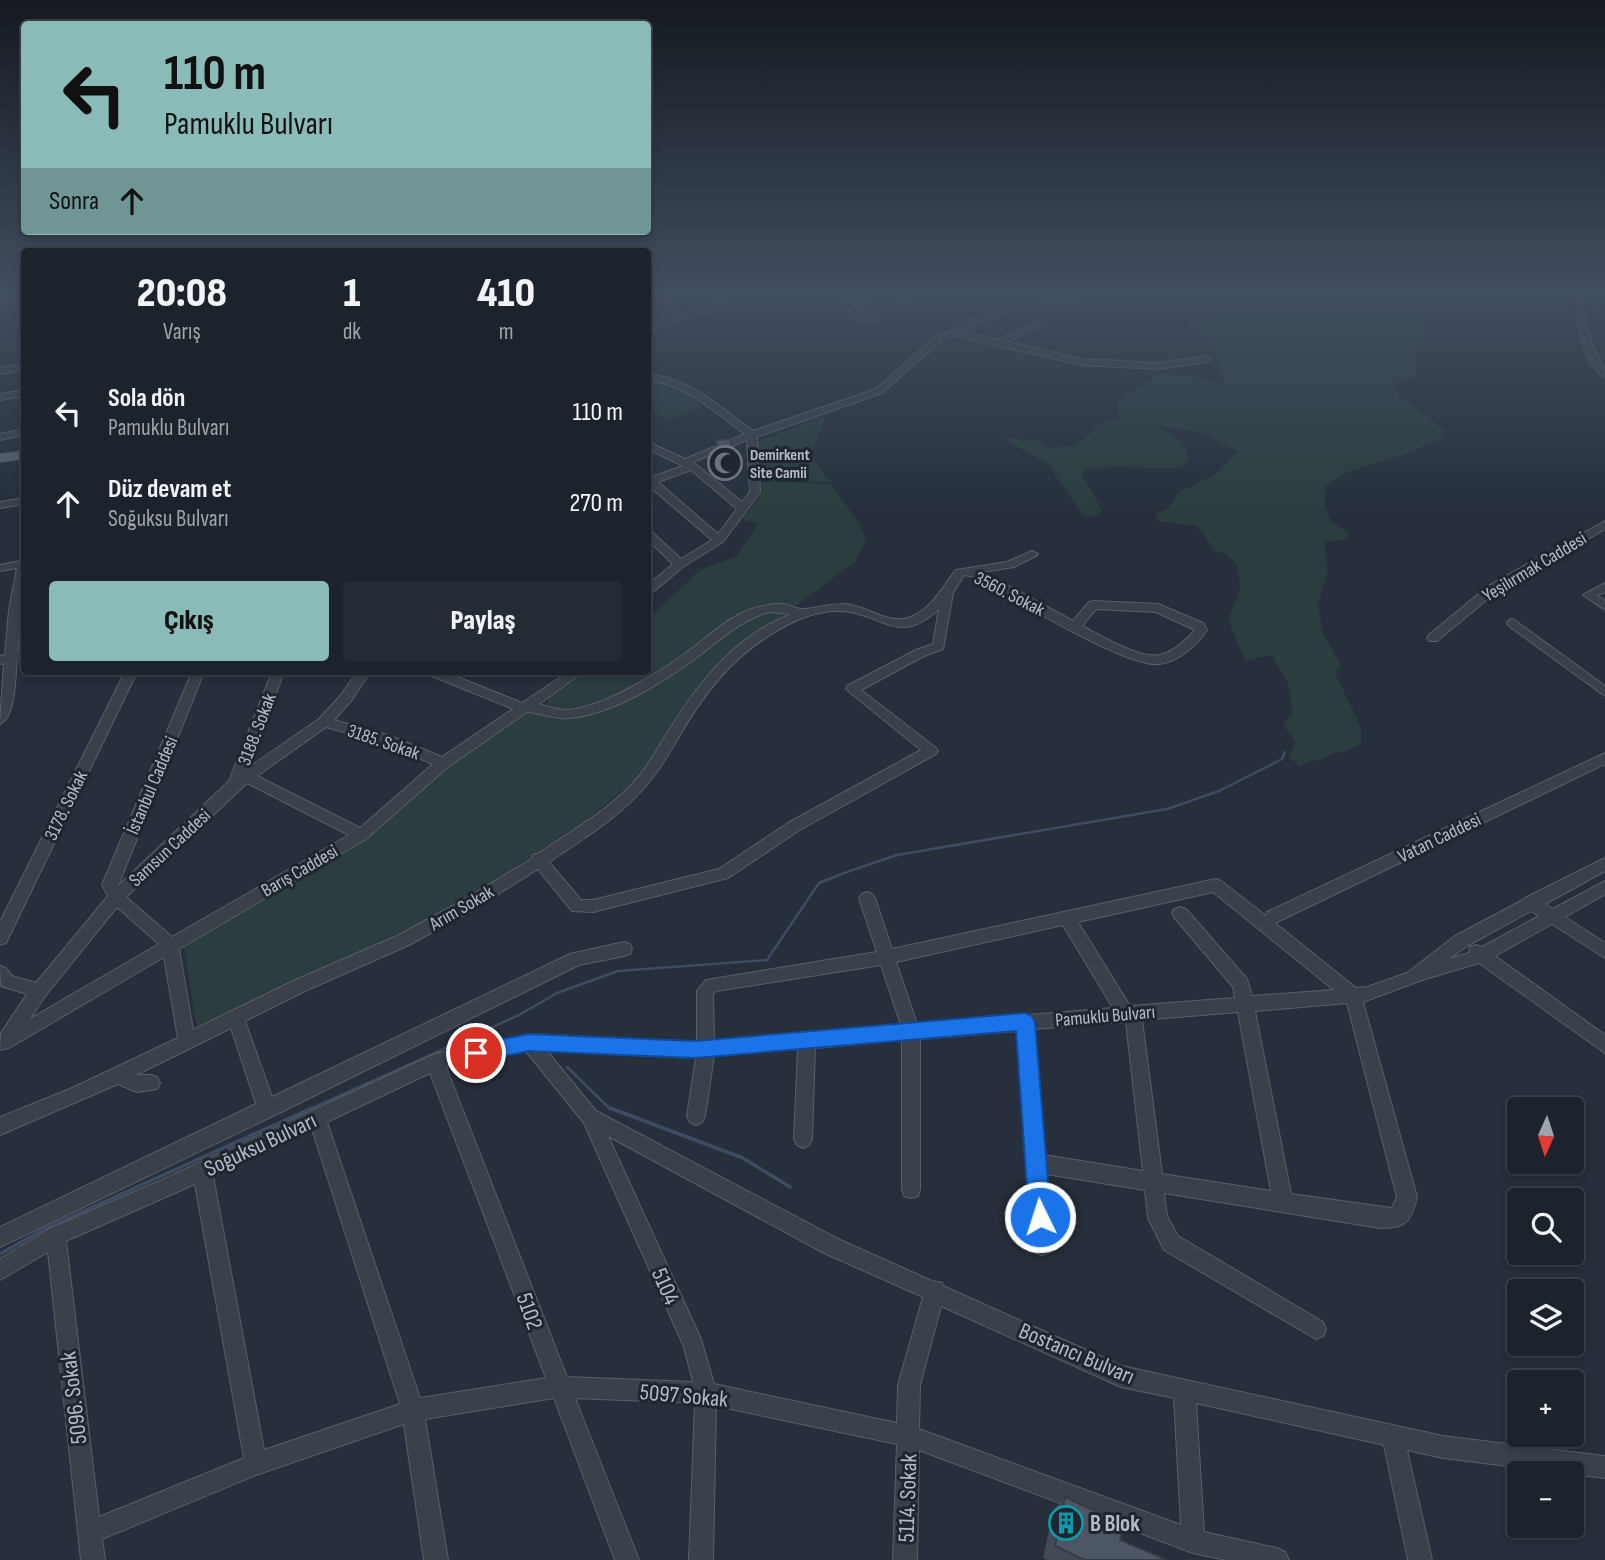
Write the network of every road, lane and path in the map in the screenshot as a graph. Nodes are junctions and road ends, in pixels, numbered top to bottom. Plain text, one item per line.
1 (907, 366) edge
2 (1123, 366) edge
3 (1158, 366) edge
4 (21, 368) edge
5 (0, 371) edge
6 (651, 377) edge
7 (21, 394) edge
8 (0, 397) edge
9 (21, 433) edge
10 (752, 435) junction
11 (0, 437) edge
12 (651, 446) edge
13 (21, 455) edge
14 (0, 458) edge
15 (21, 461) edge
16 (0, 464) edge
17 (688, 464) junction
18 (651, 480) edge
19 (651, 483) edge
20 (21, 502) edge
21 (0, 505) edge
22 (743, 508) junction
23 (1605, 524) edge
24 (651, 537) edge
25 (719, 540) junction
26 (1032, 554) dead end
27 (21, 564) edge
28 (680, 564) junction
29 (0, 568) edge
30 (967, 572) junction
31 (1605, 587) edge
32 (651, 588) edge
33 (947, 593) junction
34 (1605, 606) edge
35 (20, 608) edge
36 (801, 613) junction
37 (0, 614) edge
38 (1513, 623) dead end
39 (1075, 626) junction
40 (1433, 638) dead end
41 (5, 659) edge
42 (130, 675) edge
43 (197, 675) edge
44 (277, 675) edge
45 (362, 675) edge
46 (440, 675) edge
47 (559, 677) edge
48 (1605, 692) edge
49 (542, 702) junction
50 (523, 708) junction
51 (0, 719) edge
52 (324, 722) junction
53 (1605, 758) edge
54 (443, 763) junction
55 (240, 780) junction
56 (361, 835) junction
57 (538, 859) junction
58 (1605, 864) edge
59 (1605, 887) edge
60 (116, 897) junction
61 (867, 898) dead end
62 (1530, 902) junction
63 (1180, 913) dead end
64 (1552, 916) junction
65 (1068, 917) junction
66 (1273, 917) dead end
67 (0, 938) edge
68 (1461, 941) junction
69 (170, 944) junction
70 (624, 949) dead end
71 (1605, 951) edge
72 (1481, 956) junction
73 (887, 957) junction
74 (0, 973) edge
75 (1413, 978) junction
76 (39, 991) junction
77 (1353, 995) junction
78 (1245, 1003) junction
79 (1129, 1013) junction
80 (236, 1018) junction
81 (1025, 1022) junction
82 (911, 1031) junction
83 (807, 1040) junction
84 (529, 1042) junction
85 (187, 1043) junction
86 (2, 1045) edge
87 (1605, 1045) edge
88 (706, 1049) junction
89 (435, 1062) junction
90 (118, 1076) junction
91 (151, 1083) dead end
92 (267, 1110) junction
93 (696, 1116) dead end
94 (590, 1117) junction
95 (317, 1118) junction
96 (0, 1126) edge
97 (803, 1139) dead end
98 (1036, 1163) junction
99 (202, 1170) junction
100 (1154, 1182) junction
101 (911, 1189) dead end
102 (1283, 1203) junction
103 (0, 1237) edge
104 (55, 1237) junction
105 (1042, 1244) dead end
106 (0, 1270) edge
107 (935, 1290) junction
108 (1316, 1329) dead end
109 (559, 1387) junction
110 (1184, 1390) junction
111 (706, 1392) junction
112 (413, 1410) junction
113 (909, 1436) junction
114 (1393, 1436) junction
115 (256, 1464) junction
116 (1605, 1468) edge
117 (90, 1532) junction
118 (1193, 1541) junction
119 (93, 1560) edge
120 (436, 1560) edge
121 (627, 1560) edge
122 (701, 1560) edge
123 (905, 1560) edge
124 (1277, 1560) edge
125 (1420, 1560) edge

1 - 10 street
2 - 3 street
4 - 5 street
6 - 10 street
7 - 8 street
9 - 11 street
10 - 17 street
10 - 22 street
12 - 17 street
13 - 14 main road
15 - 16 main road
17 - 18 street
17 - 22 street
19 - 25 street
20 - 21 street
22 - 25 street
23 - 40 street, Yeşilırmak Caddesi
24 - 28 street
25 - 28 street
26 - 30 street, 3560. Sokak
27 - 29 street
28 - 32 street
30 - 33 street
30 - 39 street, 3560. Sokak
31 - 34 street
33 - 36 street, Arım Sokak
33 - 57 street
35 - 37 street
35 - 41 street
36 - 49 street
36 - 57 street, Arım Sokak
38 - 48 street
39 - 39 street, 3560. Sokak
41 - 51 street
42 - 67 street, 3178. Sokak
43 - 60 street, İstanbul Caddesi
44 - 55 street, 3188. Sokak
45 - 52 street, Samsun Caddesi
46 - 50 street
47 - 49 street, Barış Caddesi
49 - 50 street, Barış Caddesi
50 - 54 street, Barış Caddesi
52 - 54 street, 3185. Sokak
52 - 55 street, Samsun Caddesi
53 - 66 street, Vatan Caddesi
54 - 56 street, Barış Caddesi
55 - 56 street
55 - 60 street, Samsun Caddesi
56 - 69 street, Barış Caddesi
57 - 80 street, Arım Sokak
58 - 62 street, Pamuklu Bulvarı
59 - 64 street
60 - 69 street
60 - 76 street, Samsun Caddesi
61 - 73 street
62 - 64 street
62 - 68 street, Pamuklu Bulvarı
63 - 78 street
64 - 71 street
64 - 72 street
65 - 73 street
65 - 77 street
65 - 79 street
68 - 72 street
68 - 75 street, Pamuklu Bulvarı
69 - 85 street
69 - 86 street, Barış Caddesi
70 - 92 street
72 - 75 street
72 - 87 street
73 - 82 street
73 - 88 street
74 - 76 street
75 - 77 street, Pamuklu Bulvarı
76 - 86 street, Samsun Caddesi
77 - 78 street, Pamuklu Bulvarı
77 - 102 street
78 - 79 street, Pamuklu Bulvarı
78 - 102 street
79 - 81 street, Pamuklu Bulvarı
79 - 100 street
80 - 85 street, Arım Sokak
80 - 92 street
81 - 82 street, Pamuklu Bulvarı
81 - 98 street
82 - 83 street, Pamuklu Bulvarı
82 - 101 street
83 - 88 street, Pamuklu Bulvarı
83 - 97 street
84 - 88 street, Pamuklu Bulvarı
84 - 89 street, Soğuksu Bulvarı
84 - 94 street, 5104
85 - 90 street, Arım Sokak
88 - 93 street
89 - 95 street, Soğuksu Bulvarı
89 - 109 street, 5102
90 - 91 street
90 - 96 street, Arım Sokak
92 - 103 street
94 - 107 street, Bostancı Bulvarı
94 - 111 street, 5104
95 - 99 street, Soğuksu Bulvarı
95 - 112 street
98 - 100 street
98 - 105 street
99 - 104 street, Soğuksu Bulvarı
99 - 115 street
100 - 102 street
100 - 108 street
104 - 106 street, Soğuksu Bulvarı
104 - 117 street, 5096. Sokak
107 - 110 street, Bostancı Bulvarı
107 - 113 street, 5114. Sokak
109 - 111 street, 5097 Sokak
109 - 112 street, 5097 Sokak
109 - 121 street, 5102
110 - 114 street, Bostancı Bulvarı
110 - 118 street
111 - 113 street, 5097 Sokak
111 - 122 street, 5104
112 - 115 street, 5097 Sokak
112 - 120 street
113 - 118 street, 5097 Sokak
113 - 123 street, 5114. Sokak
114 - 116 street, Bostancı Bulvarı
114 - 125 street
115 - 117 street, 5097 Sokak
117 - 119 street, 5096. Sokak
118 - 124 street, 5097 Sokak

